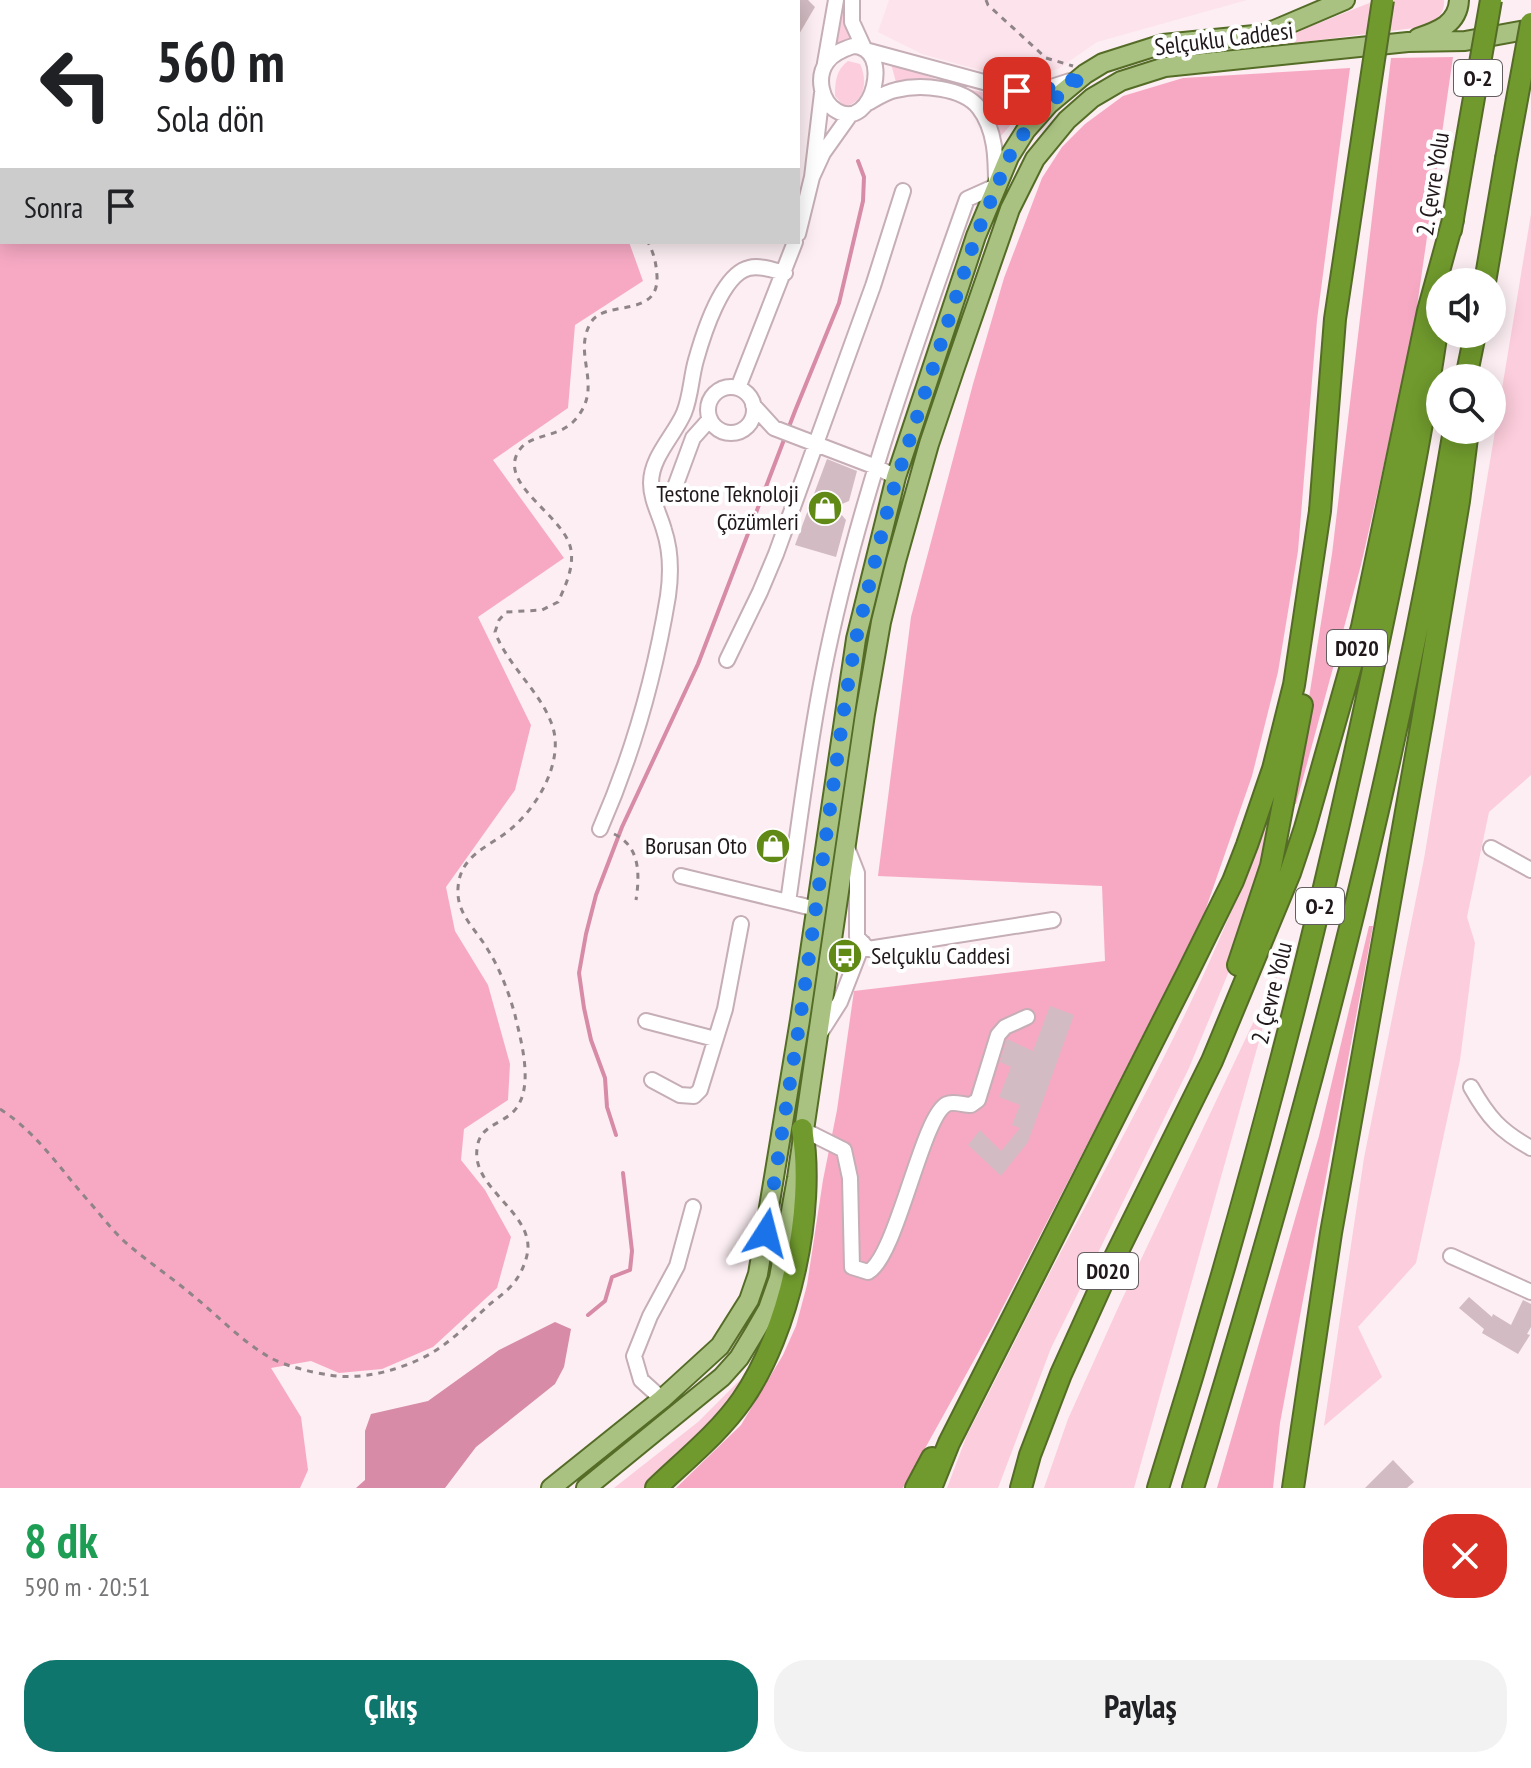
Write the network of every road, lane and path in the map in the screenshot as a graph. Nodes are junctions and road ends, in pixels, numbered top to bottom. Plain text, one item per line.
1 (836, 0) edge
2 (852, 0) edge
3 (986, 0) edge
4 (1345, 0) edge
5 (1383, 0) edge
6 (1459, 0) edge
7 (1491, 0) edge
8 (1531, 26) edge
9 (1408, 42) junction
10 (866, 49) junction
11 (825, 64) junction
12 (1087, 73) junction
13 (822, 93) junction
14 (868, 103) junction
15 (850, 115) junction
16 (806, 186) edge
17 (996, 186) junction
18 (903, 191) dead end
19 (1453, 220) junction
20 (800, 222) edge
21 (649, 244) edge
22 (794, 244) edge
23 (1446, 268) edge
24 (1487, 268) edge
25 (785, 273) junction
26 (1434, 348) edge
27 (738, 388) junction
28 (753, 405) junction
29 (710, 419) junction
30 (808, 441) junction
31 (1451, 444) edge
32 (1466, 444) edge
33 (876, 467) junction
34 (896, 477) junction
35 (672, 495) dead end
36 (1320, 511) junction
37 (727, 660) dead end
38 (607, 832) joint
39 (846, 844) junction
40 (1491, 848) dead end
41 (1531, 870) edge
42 (681, 876) dead end
43 (636, 900) dead end
44 (788, 902) junction
45 (816, 909) junction
46 (1053, 920) dead end
47 (741, 924) dead end
48 (863, 943) junction
49 (1027, 1017) dead end
50 (646, 1021) dead end
51 (715, 1039) junction
52 (817, 1039) junction
53 (1212, 1061) junction
54 (652, 1080) dead end
55 (1471, 1087) dead end
56 (0, 1109) edge
57 (802, 1129) junction
58 (1531, 1148) edge
59 (693, 1207) dead end
60 (1451, 1256) dead end
61 (1531, 1292) edge
62 (972, 1398) junction
63 (662, 1399) junction
64 (551, 1488) edge
65 (586, 1488) edge
66 (656, 1488) edge
67 (916, 1488) edge
68 (931, 1488) edge
69 (1021, 1488) edge
70 (1158, 1488) edge
71 (1193, 1488) edge
72 (1293, 1488) edge

1 - 11 street
2 - 10 street
3 - 12 path
4 - 12 main road, Selçuklu Caddesi
5 - 36 highway, bridge
6 - 9 main road
7 - 19 highway, 2. Çevre Yolu / O-2, bridge
8 - 9 main road
8 - 24 highway, O-2, bridge
9 - 39 main road, Selçuklu Caddesi
10 - 11 street
10 - 12 street
10 - 14 street
11 - 13 street
12 - 17 main road, Selçuklu Caddesi
13 - 15 street
13 - 16 street
14 - 15 street
14 - 17 street
15 - 16 street
16 - 20 street
17 - 33 street
17 - 34 main road, Selçuklu Caddesi
18 - 30 street
19 - 23 highway, 2. Çevre Yolu / O-2
19 - 53 highway, D020
21 - 56 path
22 - 25 street
25 - 27 street
25 - 38 street
26 - 70 highway, 2. Çevre Yolu / O-2
27 - 28 street
27 - 29 street
28 - 29 street
28 - 30 street
29 - 35 street
30 - 33 street
30 - 37 street
31 - 71 highway, O-2
32 - 72 highway
33 - 34 street
33 - 44 street
34 - 45 main road, Selçuklu Caddesi
36 - 53 highway
36 - 62 highway
38 - 43 path
39 - 48 street
39 - 52 main road, Selçuklu Caddesi
40 - 41 street
42 - 44 street
44 - 45 street
45 - 63 main road, Selçuklu Caddesi
46 - 48 street
47 - 51 street
48 - 52 street
49 - 57 street
50 - 51 street
51 - 54 street
52 - 57 main road, Selçuklu Caddesi
53 - 69 highway, D020
55 - 58 street
57 - 65 main road, Selçuklu Caddesi
57 - 66 highway
59 - 63 street
60 - 61 street
62 - 67 highway
62 - 68 highway
63 - 64 main road, Selçuklu Caddesi

